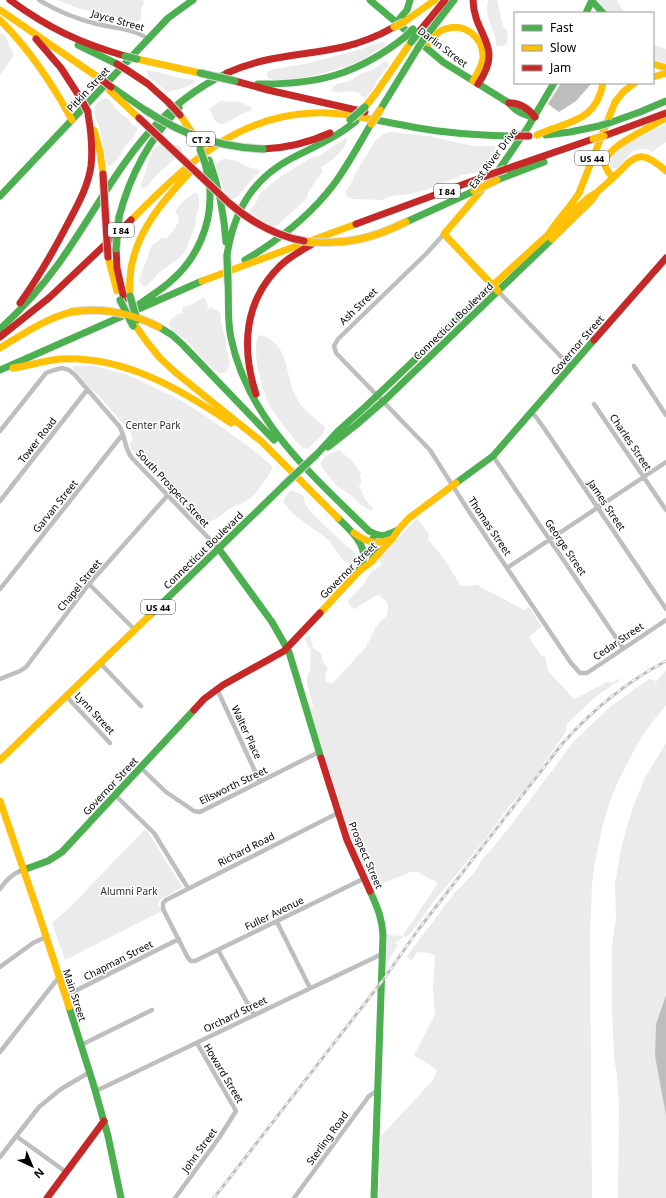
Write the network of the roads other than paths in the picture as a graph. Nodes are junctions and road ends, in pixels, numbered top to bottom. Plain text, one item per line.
1 (10, 0) edge
2 (39, 0) edge
3 (193, 0) edge
4 (370, 0) edge
5 (410, 0) edge
6 (435, 0) edge
7 (439, 0) edge
8 (445, 0) edge
9 (454, 0) edge
10 (473, 0) edge
11 (592, 0) edge
12 (0, 10) edge
13 (586, 12) edge
14 (601, 12) edge
15 (0, 20) edge
16 (402, 20) junction
17 (21, 24) junction
18 (54, 28) junction
19 (415, 31) junction
20 (148, 39) junction
21 (426, 41) junction
22 (654, 64) edge
23 (666, 68) edge
24 (666, 73) edge
25 (654, 77) edge
26 (236, 81) junction
27 (208, 82) junction
28 (476, 83) junction
29 (553, 84) edge
30 (603, 84) edge
31 (634, 84) edge
32 (110, 88) junction
33 (666, 101) edge
34 (88, 113) junction
35 (666, 113) edge
36 (535, 117) junction
37 (666, 118) edge
38 (72, 120) junction
39 (353, 120) junction
40 (246, 128) junction
41 (444, 132) junction
42 (537, 136) junction
43 (573, 146) junction
44 (207, 162) junction
45 (666, 171) edge
46 (613, 178) junction
47 (596, 193) junction
48 (0, 196) edge
49 (338, 230) junction
50 (444, 234) junction
51 (548, 234) junction
52 (227, 255) junction
53 (666, 258) edge
54 (214, 276) junction
55 (492, 284) junction
56 (498, 291) junction
57 (125, 298) junction
58 (131, 312) junction
59 (135, 325) junction
60 (0, 328) edge
61 (0, 338) edge
62 (0, 348) edge
63 (634, 366) dead end
64 (571, 367) junction
65 (3, 369) edge
66 (87, 390) junction
67 (377, 395) junction
68 (383, 401) junction
69 (594, 404) dead end
70 (532, 412) junction
71 (666, 415) edge
72 (248, 430) junction
73 (0, 431) edge
74 (123, 434) junction
75 (276, 434) junction
76 (287, 448) junction
77 (316, 455) junction
78 (493, 456) junction
79 (666, 462) edge
80 (643, 477) junction
81 (453, 486) junction
82 (168, 495) junction
83 (0, 501) edge
84 (598, 508) junction
85 (666, 510) edge
86 (350, 530) junction
87 (398, 530) junction
88 (369, 531) junction
89 (392, 540) junction
90 (550, 540) junction
91 (374, 544) junction
92 (219, 549) junction
93 (372, 561) junction
94 (507, 568) junction
95 (358, 572) junction
96 (89, 584) junction
97 (0, 589) edge
98 (666, 609) edge
99 (666, 620) edge
100 (135, 630) junction
101 (287, 648) junction
102 (623, 648) junction
103 (100, 663) junction
104 (580, 673) joint
105 (0, 679) edge
106 (217, 689) junction
107 (66, 696) junction
108 (141, 706) dead end
109 (110, 743) dead end
110 (320, 752) junction
111 (0, 760) edge
112 (141, 768) junction
113 (260, 782) junction
114 (115, 795) junction
115 (0, 801) edge
116 (338, 813) junction
117 (24, 870) junction
118 (365, 878) junction
119 (188, 888) junction
120 (0, 889) edge
121 (277, 922) junction
122 (46, 937) junction
123 (179, 939) junction
124 (218, 950) junction
125 (382, 954) junction
126 (0, 967) edge
127 (59, 977) junction
128 (310, 988) junction
129 (65, 996) junction
130 (152, 1010) dead end
131 (254, 1015) junction
132 (196, 1043) junction
133 (81, 1045) junction
134 (0, 1052) edge
135 (90, 1072) junction
136 (96, 1091) junction
137 (377, 1091) junction
138 (236, 1111) joint
139 (104, 1121) junction
140 (16, 1136) junction
141 (0, 1158) edge
142 (66, 1172) junction
143 (47, 1198) edge
144 (121, 1198) edge
145 (175, 1198) edge
146 (294, 1198) edge
147 (374, 1198) edge

1 - 18 main road
2 - 20 street, Jayce Street
3 - 20 main road, Pitkin Street
4 - 28 main road, Darlin Street
5 - 16 main road
6 - 16 main road
7 - 19 main road
8 - 19 main road
9 - 21 main road
10 - 28 main road
11 - 13 main road
11 - 14 main road
12 - 17 main road
15 - 38 main road
16 - 27 main road
17 - 32 main road
17 - 34 main road, bridge
18 - 26 main road, bridge
18 - 44 main road, bridge
19 - 26 main road, bridge
19 - 39 main road, bridge
20 - 38 main road, Pitkin Street
21 - 28 main road
21 - 54 main road, bridge
22 - 23 main road
24 - 25 main road
26 - 41 main road
27 - 57 main road, bridge
27 - 60 main road
28 - 36 main road, Darlin Street
29 - 36 main road, East River Drive
30 - 42 main road
31 - 51 main road, US 44
32 - 39 main road, CT 2, bridge
32 - 43 main road, bridge
33 - 42 main road, I 84, bridge
34 - 57 main road, bridge
34 - 60 main road
35 - 43 main road, I 84, bridge
36 - 50 main road, East River Drive
37 - 46 main road, US 44
38 - 48 main road, Pitkin Street
39 - 52 main road
40 - 41 main road, I 84
40 - 57 main road
40 - 61 main road, I 84
41 - 42 main road, I 84, bridge
43 - 49 main road, I 84, bridge
44 - 52 main road
44 - 58 main road
45 - 46 main road, Connecticut Boulevard
46 - 47 main road, Connecticut Boulevard / US 44
47 - 51 main road, Connecticut Boulevard
47 - 56 main road, Connecticut Boulevard / US 44
49 - 54 main road, I 84
49 - 75 main road
50 - 55 main road
50 - 67 street, Ash Street
51 - 55 main road, Connecticut Boulevard / US 44
52 - 75 main road, bridge
53 - 64 main road, Governor Street
54 - 58 main road, I 84
55 - 56 main road
55 - 67 main road, Connecticut Boulevard / US 44
56 - 64 street
56 - 68 main road, Connecticut Boulevard / US 44
57 - 59 main road, bridge
57 - 59 main road, bridge
58 - 65 main road, I 84
59 - 72 main road
62 - 76 main road, bridge
63 - 71 street
64 - 70 main road, Governor Street
65 - 72 main road
66 - 73 street, South Prospect Street
66 - 74 street, South Prospect Street
66 - 83 street, Tower Road
67 - 68 street, Thomas Street
67 - 77 main road, Connecticut Boulevard / US 44
68 - 77 main road, Connecticut Boulevard / US 44
68 - 81 street, Thomas Street
69 - 80 street, Charles Street
70 - 78 main road, Governor Street
70 - 84 street, James Street
72 - 86 main road
74 - 82 street, South Prospect Street
74 - 97 street, Garvan Street
75 - 76 main road
76 - 88 main road
77 - 92 main road, Connecticut Boulevard / US 44, bridge
78 - 81 main road, Governor Street
78 - 90 street, George Street
79 - 80 street
80 - 84 street
80 - 85 street, Charles Street
81 - 87 main road, Governor Street
81 - 94 street, Thomas Street
82 - 92 street, South Prospect Street
82 - 96 street, Chapel Street
84 - 90 street
84 - 98 street, James Street
86 - 91 main road
86 - 95 main road
87 - 88 main road
87 - 89 main road, Governor Street
88 - 91 main road
89 - 91 main road
89 - 93 main road, Governor Street
90 - 94 street
90 - 102 street, George Street
91 - 93 main road
92 - 100 main road, Connecticut Boulevard / US 44
92 - 101 main road, Prospect Street
93 - 95 main road, Governor Street
94 - 104 street, Thomas Street
95 - 101 main road, Governor Street
96 - 100 street
96 - 105 street, Chapel Street
99 - 102 street, Cedar Street
100 - 103 main road, Connecticut Boulevard / US 44
101 - 106 main road, Governor Street
101 - 110 main road, Prospect Street
102 - 104 street, Cedar Street
103 - 107 main road, Connecticut Boulevard / US 44
103 - 108 street
106 - 112 main road, Governor Street
106 - 113 street, Walter Place
107 - 109 street, Lynn Street
107 - 111 main road, Connecticut Boulevard / US 44
110 - 113 street, Ellsworth Street
110 - 116 main road, Prospect Street
112 - 113 street, Ellsworth Street
112 - 114 main road, Governor Street
114 - 117 main road, Governor Street
114 - 119 street
115 - 117 main road, Main Street
116 - 118 main road, Prospect Street
116 - 119 street, Richard Road
117 - 120 street
117 - 122 main road, Main Street
118 - 121 street, Fuller Avenue
118 - 125 main road, Prospect Street
119 - 123 street, Richard Road
121 - 124 street, Fuller Avenue
121 - 128 street
122 - 126 street
122 - 127 main road, Main Street
123 - 124 street, Fuller Avenue
123 - 129 street, Chapman Street
124 - 131 street
125 - 128 street, Orchard Street
125 - 137 main road, Prospect Street
127 - 129 main road, Main Street
127 - 134 street
128 - 131 street, Orchard Street
129 - 133 main road, Main Street
130 - 133 street
131 - 132 street, Orchard Street
132 - 136 street, Orchard Street
132 - 138 street, Howard Street
133 - 135 main road, Main Street
135 - 136 main road, Main Street
135 - 140 street
136 - 139 main road, Main Street
137 - 146 street, Sterling Road
137 - 147 main road, Prospect Street
138 - 145 street, John Street
139 - 142 main road
139 - 144 main road, Main Street
140 - 141 street
140 - 142 street
142 - 143 main road

